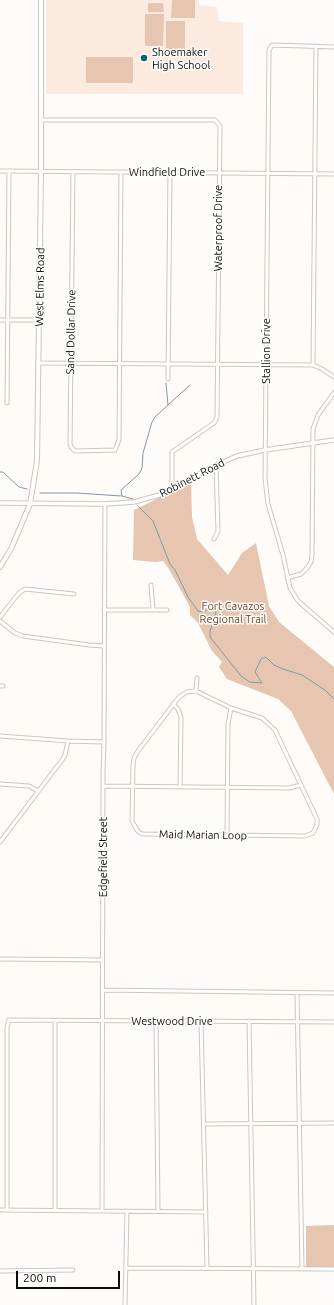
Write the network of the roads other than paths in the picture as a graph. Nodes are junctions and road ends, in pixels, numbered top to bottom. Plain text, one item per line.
1 (41, 0) edge
2 (316, 46) junction
3 (334, 47) edge
4 (41, 120) junction
5 (0, 171) edge
6 (9, 171) junction
7 (41, 172) junction
8 (73, 172) junction
9 (121, 172) junction
10 (170, 172) junction
11 (219, 173) junction
12 (267, 173) junction
13 (315, 173) junction
14 (334, 174) edge
15 (0, 320) edge
16 (7, 320) junction
17 (39, 320) junction
18 (39, 363) junction
19 (71, 363) junction
20 (119, 364) junction
21 (168, 364) junction
22 (218, 364) junction
23 (266, 365) junction
24 (313, 365) junction
25 (334, 377) edge
26 (168, 379) dead end
27 (334, 393) edge
28 (7, 403) dead end
29 (334, 440) edge
30 (313, 443) junction
31 (265, 450) junction
32 (216, 464) junction
33 (172, 489) junction
34 (0, 503) edge
35 (30, 504) junction
36 (105, 504) junction
37 (214, 539) dead end
38 (0, 567) edge
39 (287, 578) junction
40 (152, 585) dead end
41 (74, 594) dead end
42 (104, 610) junction
43 (153, 610) junction
44 (167, 610) dead end
45 (0, 618) edge
46 (0, 621) edge
47 (334, 632) edge
48 (104, 646) junction
49 (198, 678) dead end
50 (196, 691) junction
51 (172, 704) junction
52 (231, 708) junction
53 (0, 736) edge
54 (68, 741) junction
55 (104, 742) junction
56 (0, 784) edge
57 (301, 784) junction
58 (103, 786) junction
59 (133, 786) junction
60 (180, 787) junction
61 (228, 787) junction
62 (38, 790) junction
63 (227, 835) junction
64 (0, 842) edge
65 (0, 959) edge
66 (102, 960) junction
67 (102, 990) junction
68 (297, 993) junction
69 (334, 993) edge
70 (156, 1020) junction
71 (55, 1021) junction
72 (103, 1021) junction
73 (201, 1021) junction
74 (249, 1021) junction
75 (298, 1022) junction
76 (334, 1022) edge
77 (299, 1123) junction
78 (334, 1123) edge
79 (204, 1124) junction
80 (251, 1124) junction
81 (0, 1210) edge
82 (7, 1210) junction
83 (55, 1210) junction
84 (102, 1211) junction
85 (127, 1211) junction
86 (158, 1211) junction
87 (206, 1212) junction
88 (126, 1268) junction
89 (207, 1268) junction
90 (254, 1269) junction
91 (302, 1269) junction
92 (334, 1269) edge
93 (0, 1270) edge
94 (73, 1270) dead end
95 (125, 1305) edge
96 (254, 1305) edge

1 - 4 main road, West Elms Road
2 - 3 street
2 - 12 street, Stallion Drive
2 - 13 street
4 - 7 main road, West Elms Road
4 - 11 street, Waterproof Drive
5 - 6 street, Windfield Drive
6 - 7 street, Windfield Drive
6 - 16 street
7 - 8 street, Windfield Drive
7 - 17 main road, West Elms Road
8 - 9 street, Windfield Drive
8 - 19 street, Sand Dollar Drive
9 - 10 street, Windfield Drive
9 - 20 street
10 - 11 street, Windfield Drive
10 - 21 street
11 - 12 street, Windfield Drive
11 - 22 street, Waterproof Drive
12 - 13 street, Windfield Drive
12 - 23 street, Stallion Drive
13 - 14 street, Windfield Drive
13 - 24 street
15 - 16 street
16 - 17 street
16 - 28 street
17 - 18 main road, West Elms Road
18 - 19 street
18 - 35 main road, West Elms Road
19 - 20 street
19 - 20 street, Sand Dollar Drive
20 - 21 street
21 - 22 street
21 - 26 street
22 - 23 street
22 - 33 street, Waterproof Drive
23 - 24 street
23 - 31 street, Stallion Drive
24 - 25 street
27 - 30 street
29 - 30 street, Robinett Road
30 - 31 street, Robinett Road
30 - 39 street
31 - 32 street, Robinett Road
31 - 39 street, Stallion Drive
32 - 33 street, Robinett Road
32 - 37 street
33 - 36 street, Robinett Road
34 - 35 street, Robinett Road
35 - 36 street, Robinett Road
35 - 38 main road, West Elms Road
36 - 42 street, Edgefield Street
39 - 47 street, Stallion Drive
40 - 43 street
41 - 45 street
42 - 43 street
42 - 48 street, Edgefield Street
43 - 44 street
46 - 48 street
48 - 55 street, Edgefield Street
49 - 50 street
50 - 51 street, Maid Marian Loop
50 - 52 street, Maid Marian Loop
51 - 59 street, Maid Marian Loop
51 - 60 street
52 - 57 street, Maid Marian Loop
52 - 61 street
53 - 54 street
54 - 55 street
54 - 62 street
55 - 58 street, Edgefield Street
56 - 62 street
57 - 61 street
57 - 63 street, Maid Marian Loop
58 - 59 street
58 - 66 street, Edgefield Street
59 - 60 street
59 - 63 street, Maid Marian Loop
60 - 61 street
61 - 63 street
62 - 64 street
65 - 66 street
66 - 67 street, Edgefield Street
67 - 68 street
67 - 72 street, Edgefield Street
68 - 69 street
68 - 75 street
70 - 72 street, Westwood Drive
70 - 73 street, Westwood Drive
70 - 86 street
71 - 72 street, Westwood Drive
71 - 82 street, Westwood Drive
71 - 83 street
72 - 84 street, Edgefield Street
73 - 74 street, Westwood Drive
73 - 79 street
74 - 75 street, Westwood Drive
74 - 80 street
75 - 76 street, Westwood Drive
75 - 77 street
77 - 78 street
77 - 80 street
77 - 91 street
79 - 80 street
79 - 87 street
80 - 90 street
81 - 82 street
82 - 83 street
83 - 84 street
84 - 85 street
85 - 86 street
85 - 88 street
86 - 87 street
87 - 89 street
88 - 89 street
88 - 95 street
89 - 90 street
90 - 91 street
90 - 96 street
91 - 92 street
93 - 94 street

